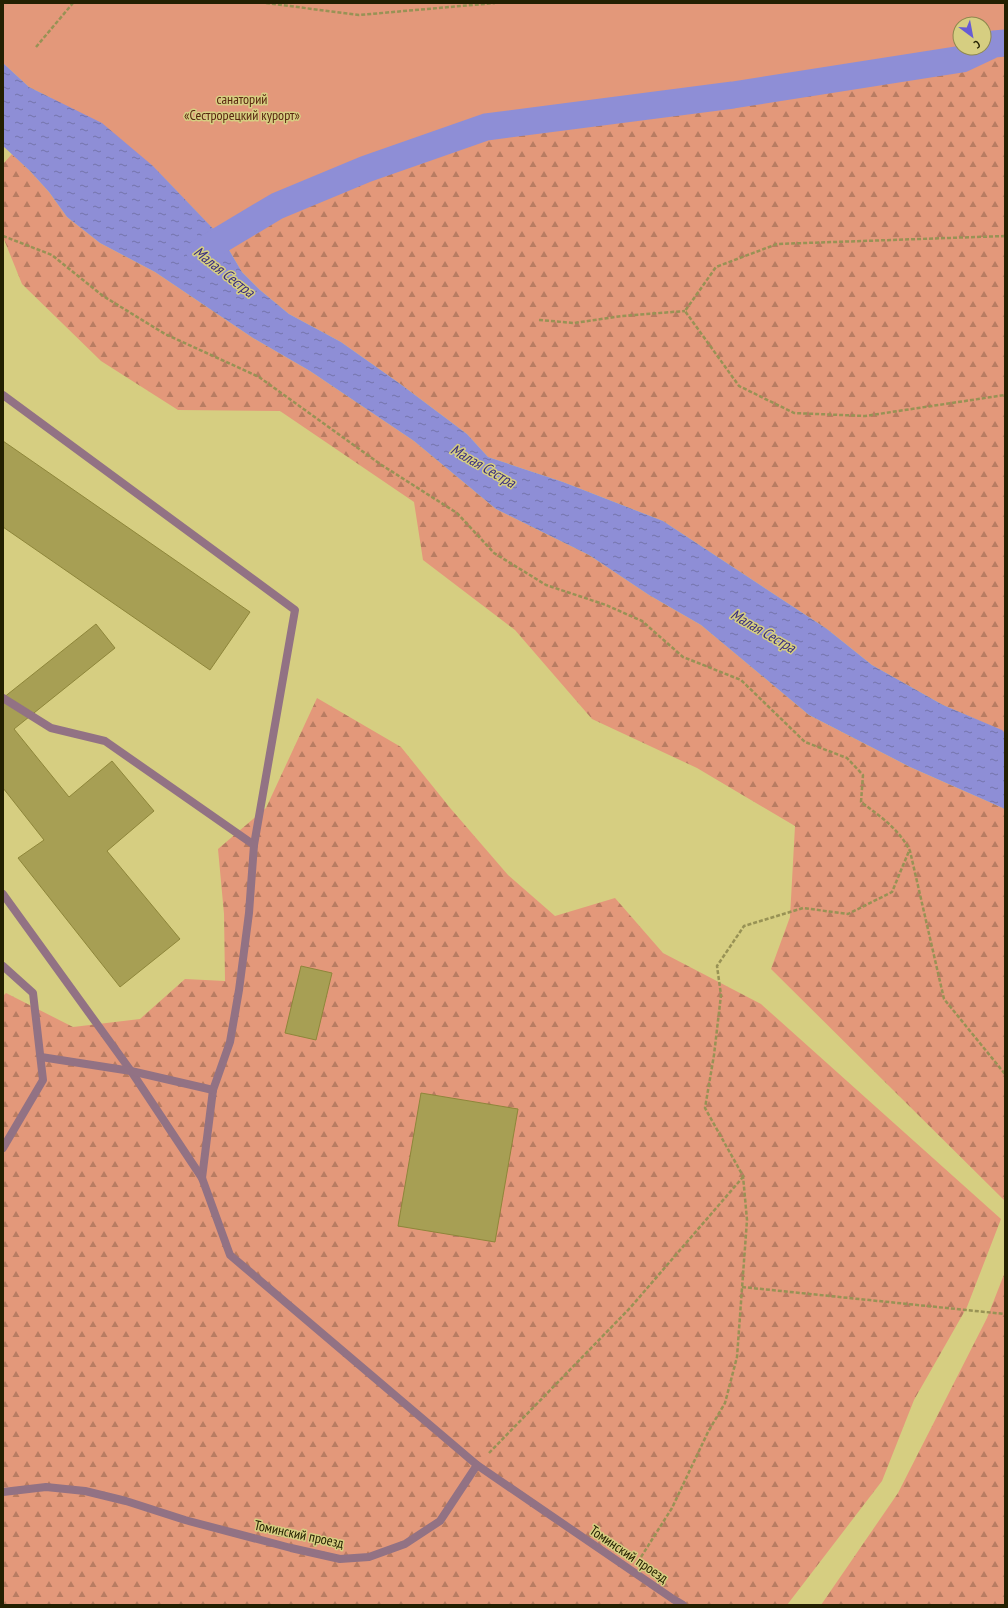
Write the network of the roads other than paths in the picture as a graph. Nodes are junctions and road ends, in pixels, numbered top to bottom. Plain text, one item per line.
1 (3, 395) edge
2 (3, 698) edge
3 (254, 845) junction
4 (3, 894) edge
5 (3, 966) edge
6 (41, 1057) junction
7 (131, 1071) junction
8 (213, 1090) junction
9 (3, 1148) edge
10 (202, 1178) junction
11 (477, 1466) junction
12 (3, 1492) edge
13 (683, 1605) edge

1 - 3 street
2 - 3 street
3 - 8 street
4 - 7 street
5 - 6 street
6 - 7 street
6 - 9 street
7 - 8 street
7 - 10 street
8 - 10 street
10 - 11 street
11 - 12 street, Томинский проезд
11 - 13 street, Томинский проезд

